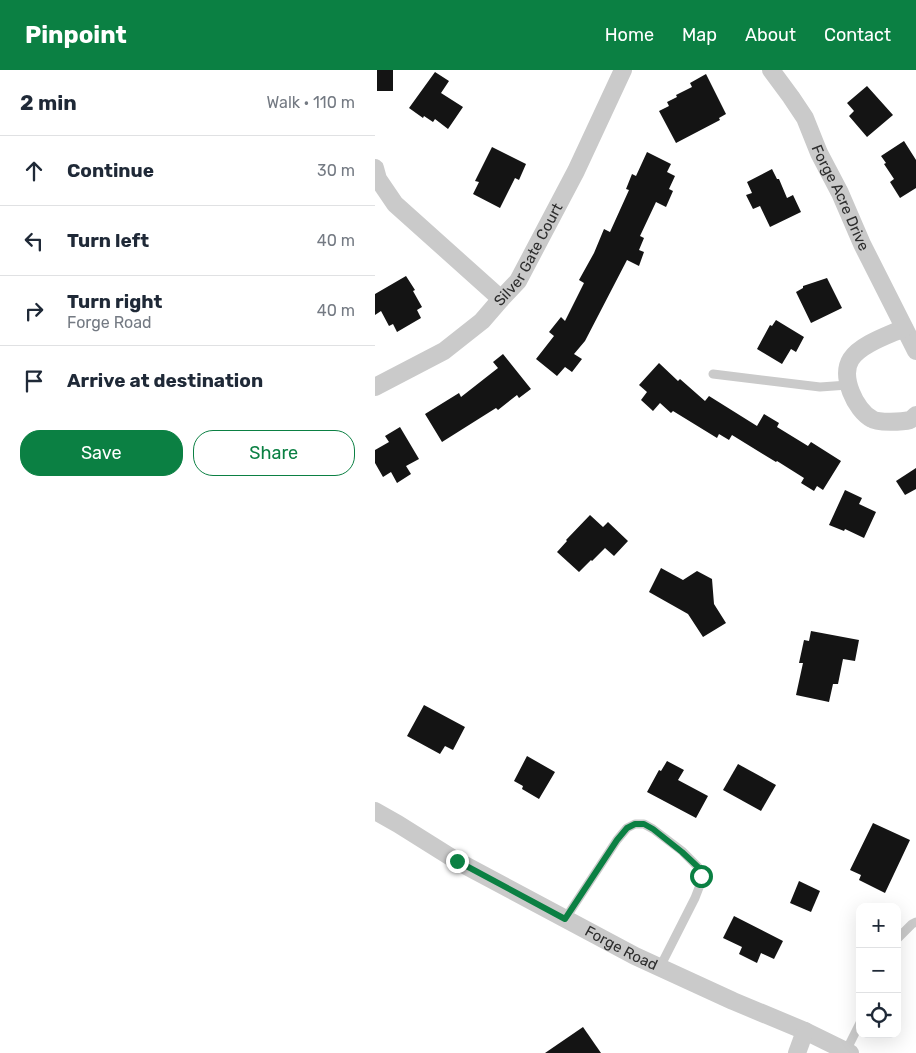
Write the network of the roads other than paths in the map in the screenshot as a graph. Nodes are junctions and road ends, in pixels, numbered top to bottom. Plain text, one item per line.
1 (623, 70) edge
2 (771, 70) edge
3 (375, 168) edge
4 (501, 299) junction
5 (904, 328) junction
6 (916, 351) edge
7 (713, 374) dead end
8 (848, 385) junction
9 (375, 387) edge
10 (916, 415) edge
11 (375, 811) edge
12 (565, 919) junction
13 (916, 922) edge
14 (901, 935) edge
15 (660, 967) junction
16 (805, 1031) junction
17 (856, 1033) edge
18 (848, 1052) edge
19 (797, 1053) edge

1 - 4 street, Silver Gate Court
2 - 5 street, Forge Acre Drive
3 - 4 street
4 - 9 street, Silver Gate Court
5 - 6 street, Forge Acre Drive
5 - 8 street
7 - 8 lane
8 - 10 street
11 - 12 street, Forge Road
12 - 15 street, Forge Road
12 - 15 lane
13 - 14 lane
15 - 16 street, Forge Road
16 - 18 street, Forge Road
16 - 19 street
17 - 18 lane

